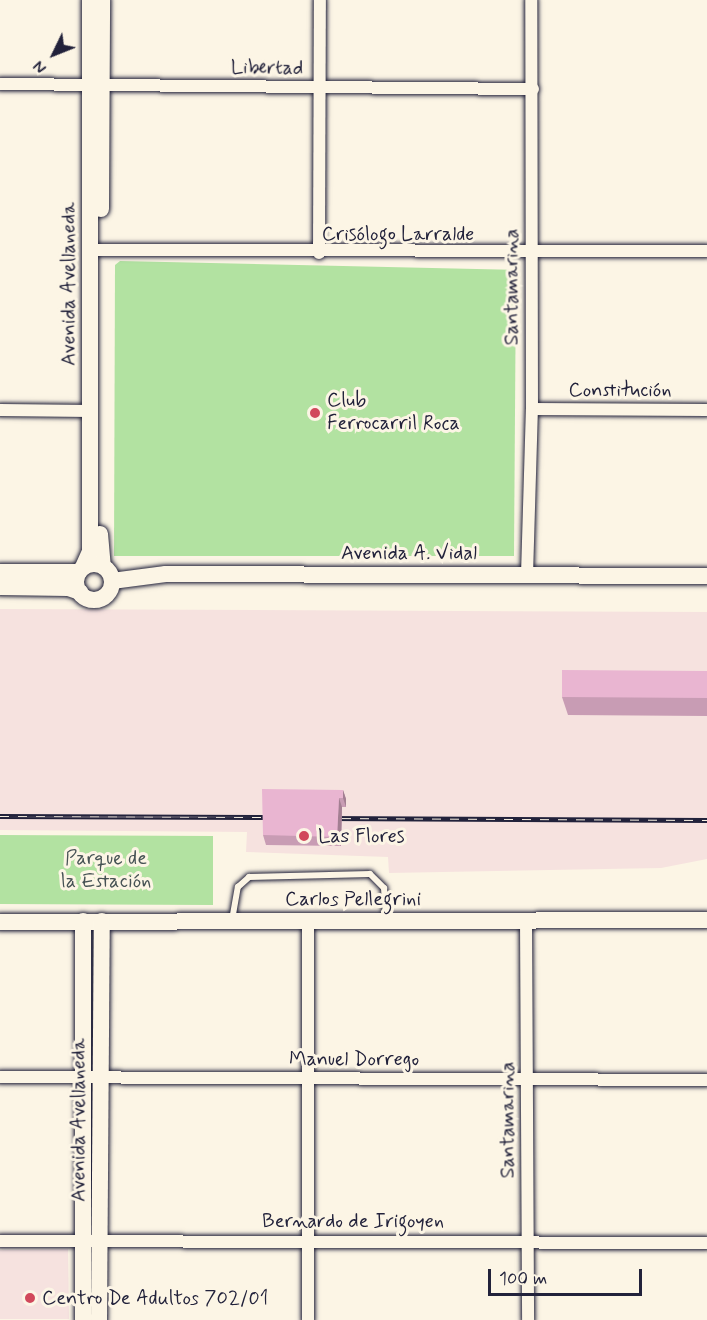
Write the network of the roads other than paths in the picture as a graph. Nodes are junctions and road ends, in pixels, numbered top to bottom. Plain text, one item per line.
1 (90, 0) edge
2 (102, 0) edge
3 (320, 0) edge
4 (531, 0) edge
5 (0, 84) edge
6 (96, 85) junction
7 (319, 89) junction
8 (533, 89) junction
9 (96, 250) junction
10 (707, 251) edge
11 (319, 254) junction
12 (532, 254) junction
13 (532, 409) junction
14 (0, 410) edge
15 (707, 410) edge
16 (95, 411) junction
17 (103, 566) junction
18 (81, 570) junction
19 (0, 572) edge
20 (527, 574) junction
21 (707, 576) edge
22 (112, 581) junction
23 (0, 587) edge
24 (80, 592) junction
25 (386, 919) junction
26 (526, 919) junction
27 (308, 920) junction
28 (707, 920) edge
29 (83, 921) junction
30 (102, 921) junction
31 (232, 921) junction
32 (0, 922) edge
33 (0, 1077) edge
34 (83, 1077) junction
35 (101, 1077) junction
36 (308, 1078) junction
37 (527, 1080) junction
38 (707, 1080) edge
39 (308, 1240) junction
40 (528, 1240) junction
41 (0, 1241) edge
42 (91, 1241) junction
43 (707, 1243) edge
44 (83, 1320) edge
45 (99, 1320) edge
46 (308, 1320) edge
47 (528, 1320) edge

1 - 6 street, Avenida Avellaneda
2 - 6 street, Avenida Avellaneda
3 - 7 street
4 - 8 street, Santamarina
5 - 6 street, Libertad
6 - 7 street, Libertad
6 - 9 street, Avenida Avellaneda
7 - 8 street, Libertad
7 - 11 street
8 - 12 street, Santamarina
9 - 11 street, Crisólogo Larralde
9 - 16 street, Avenida Avellaneda
10 - 12 street, Crisólogo Larralde
11 - 12 street, Crisólogo Larralde
12 - 13 street, Santamarina
13 - 15 street, Constitución
13 - 20 street, Santamarina
14 - 16 street
16 - 17 street, Avenida Avellaneda
16 - 18 street, Avenida Avellaneda
17 - 18 street
17 - 22 street
18 - 19 street
18 - 24 street
20 - 21 street, Avenida A. Vidal
20 - 22 street, Avenida A. Vidal
22 - 24 street
23 - 24 street
25 - 26 street, Carlos Pellegrini
25 - 27 street, Carlos Pellegrini
25 - 31 lane
26 - 28 street, Carlos Pellegrini
26 - 37 street, Santamarina
27 - 31 street, Carlos Pellegrini
27 - 36 street
29 - 30 street, Carlos Pellegrini
29 - 32 street, Carlos Pellegrini
29 - 34 street, Avenida Avellaneda
30 - 31 street, Carlos Pellegrini
30 - 35 street, Avenida Avellaneda
33 - 34 street, Manuel Dorrego
34 - 35 street, Manuel Dorrego
34 - 42 street, Avenida Avellaneda
35 - 36 street, Manuel Dorrego
35 - 42 street, Avenida Avellaneda
36 - 37 street, Manuel Dorrego
36 - 39 street
37 - 38 street, Manuel Dorrego
37 - 40 street, Santamarina
39 - 40 street, Bernardo de Irigoyen
39 - 42 street, Bernardo de Irigoyen
39 - 46 street
40 - 43 street, Bernardo de Irigoyen
40 - 47 street, Santamarina
41 - 42 street, Bernardo de Irigoyen
42 - 44 street, Avenida Avellaneda
42 - 45 street, Avenida Avellaneda

